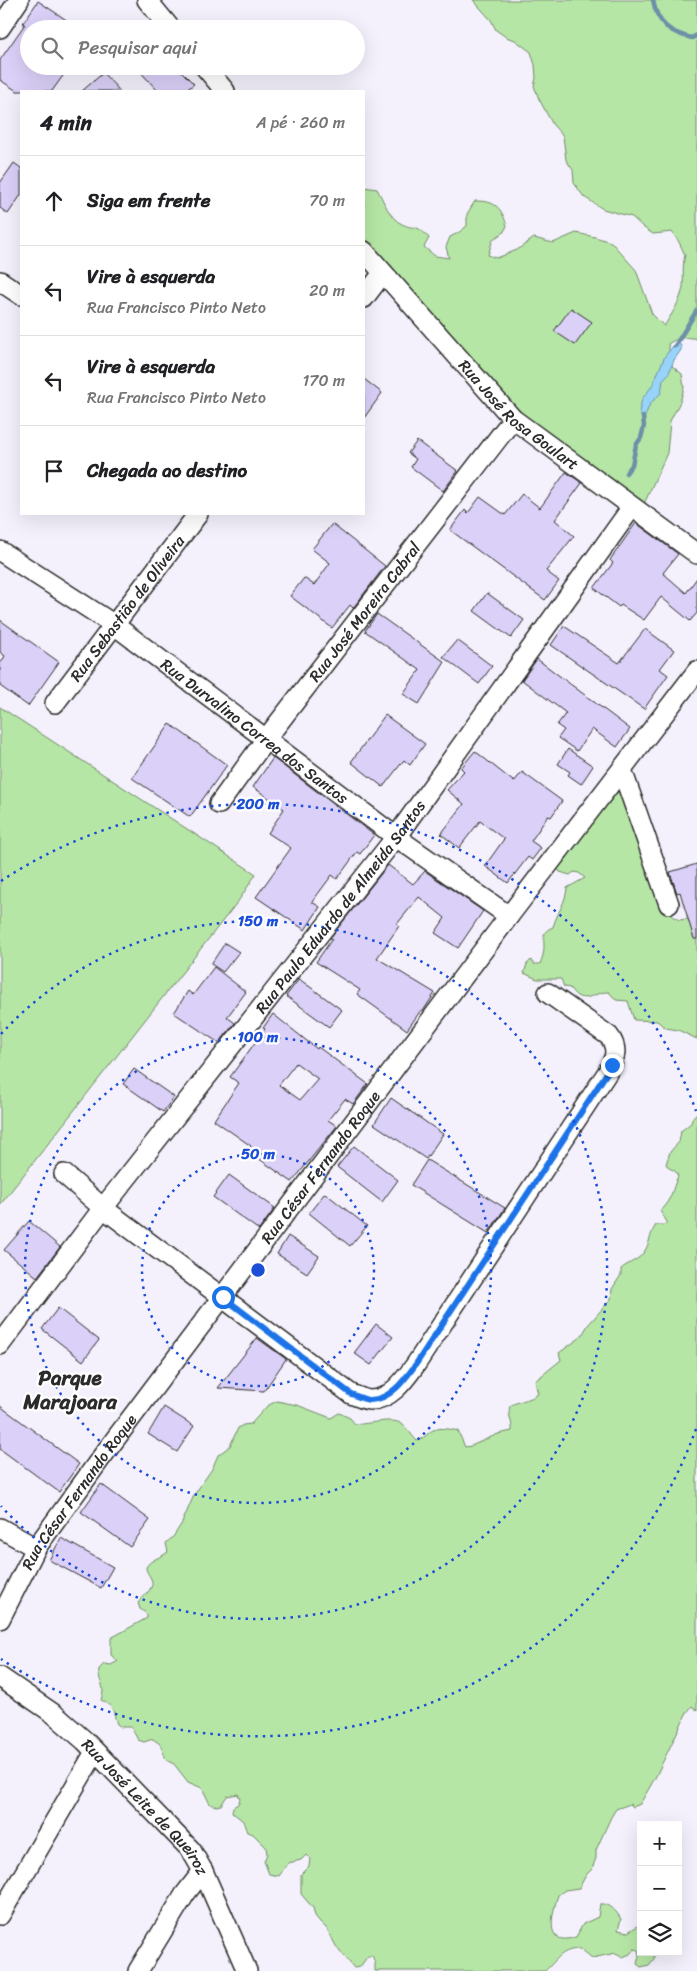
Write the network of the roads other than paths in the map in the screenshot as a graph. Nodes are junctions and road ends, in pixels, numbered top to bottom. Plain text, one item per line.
1 (19, 0) edge
2 (147, 0) edge
3 (164, 20) edge
4 (0, 28) edge
5 (212, 75) edge
6 (225, 90) edge
7 (365, 252) edge
8 (383, 273) junction
9 (0, 281) edge
10 (20, 294) edge
11 (365, 297) edge
12 (513, 419) junction
13 (632, 507) junction
14 (197, 515) edge
15 (0, 551) edge
16 (697, 554) edge
17 (113, 624) junction
18 (697, 671) edge
19 (55, 703) dead end
20 (266, 739) junction
21 (622, 770) junction
22 (218, 804) dead end
23 (396, 837) junction
24 (669, 904) dead end
25 (508, 916) junction
26 (548, 994) dead end
27 (64, 1174) dead end
28 (103, 1208) junction
29 (223, 1297) junction
30 (0, 1345) edge
31 (0, 1528) edge
32 (36, 1548) junction
33 (0, 1619) edge
34 (0, 1678) edge
35 (95, 1752) junction
36 (203, 1871) junction
37 (0, 1915) edge
38 (138, 1971) edge
39 (247, 1971) edge

1 - 4 street
2 - 3 street
5 - 6 street
7 - 8 street, Rua José Rosa Goulart
8 - 11 street
8 - 12 street, Rua José Rosa Goulart
9 - 10 street
12 - 13 street, Rua José Rosa Goulart
12 - 20 street, Rua José Moreira Cabral
13 - 16 street, Rua José Rosa Goulart
13 - 23 street, Rua Paulo Eduardo de Almeida Santos
14 - 17 street, Rua Sebastião de Oliveira
15 - 17 street, Rua Durvalino Correa dos Santos
17 - 19 street, Rua Sebastião de Oliveira
17 - 20 street, Rua Durvalino Correa dos Santos
18 - 21 street, Rua César Fernando Roque
20 - 22 street, Rua José Moreira Cabral
20 - 23 street, Rua Durvalino Correa dos Santos
21 - 24 street
21 - 25 street, Rua César Fernando Roque
23 - 25 street, Rua Durvalino Correa dos Santos
23 - 28 street, Rua Paulo Eduardo de Almeida Santos
25 - 29 street, Rua César Fernando Roque
26 - 29 street
27 - 28 street
28 - 29 street
28 - 30 street, Rua Paulo Eduardo de Almeida Santos
29 - 32 street, Rua César Fernando Roque
31 - 32 street
32 - 33 street, Rua César Fernando Roque
34 - 35 street, Rua José Leite de Queiroz
35 - 36 street, Rua José Leite de Queiroz
35 - 37 street
36 - 38 street
36 - 39 street, Rua José Leite de Queiroz

